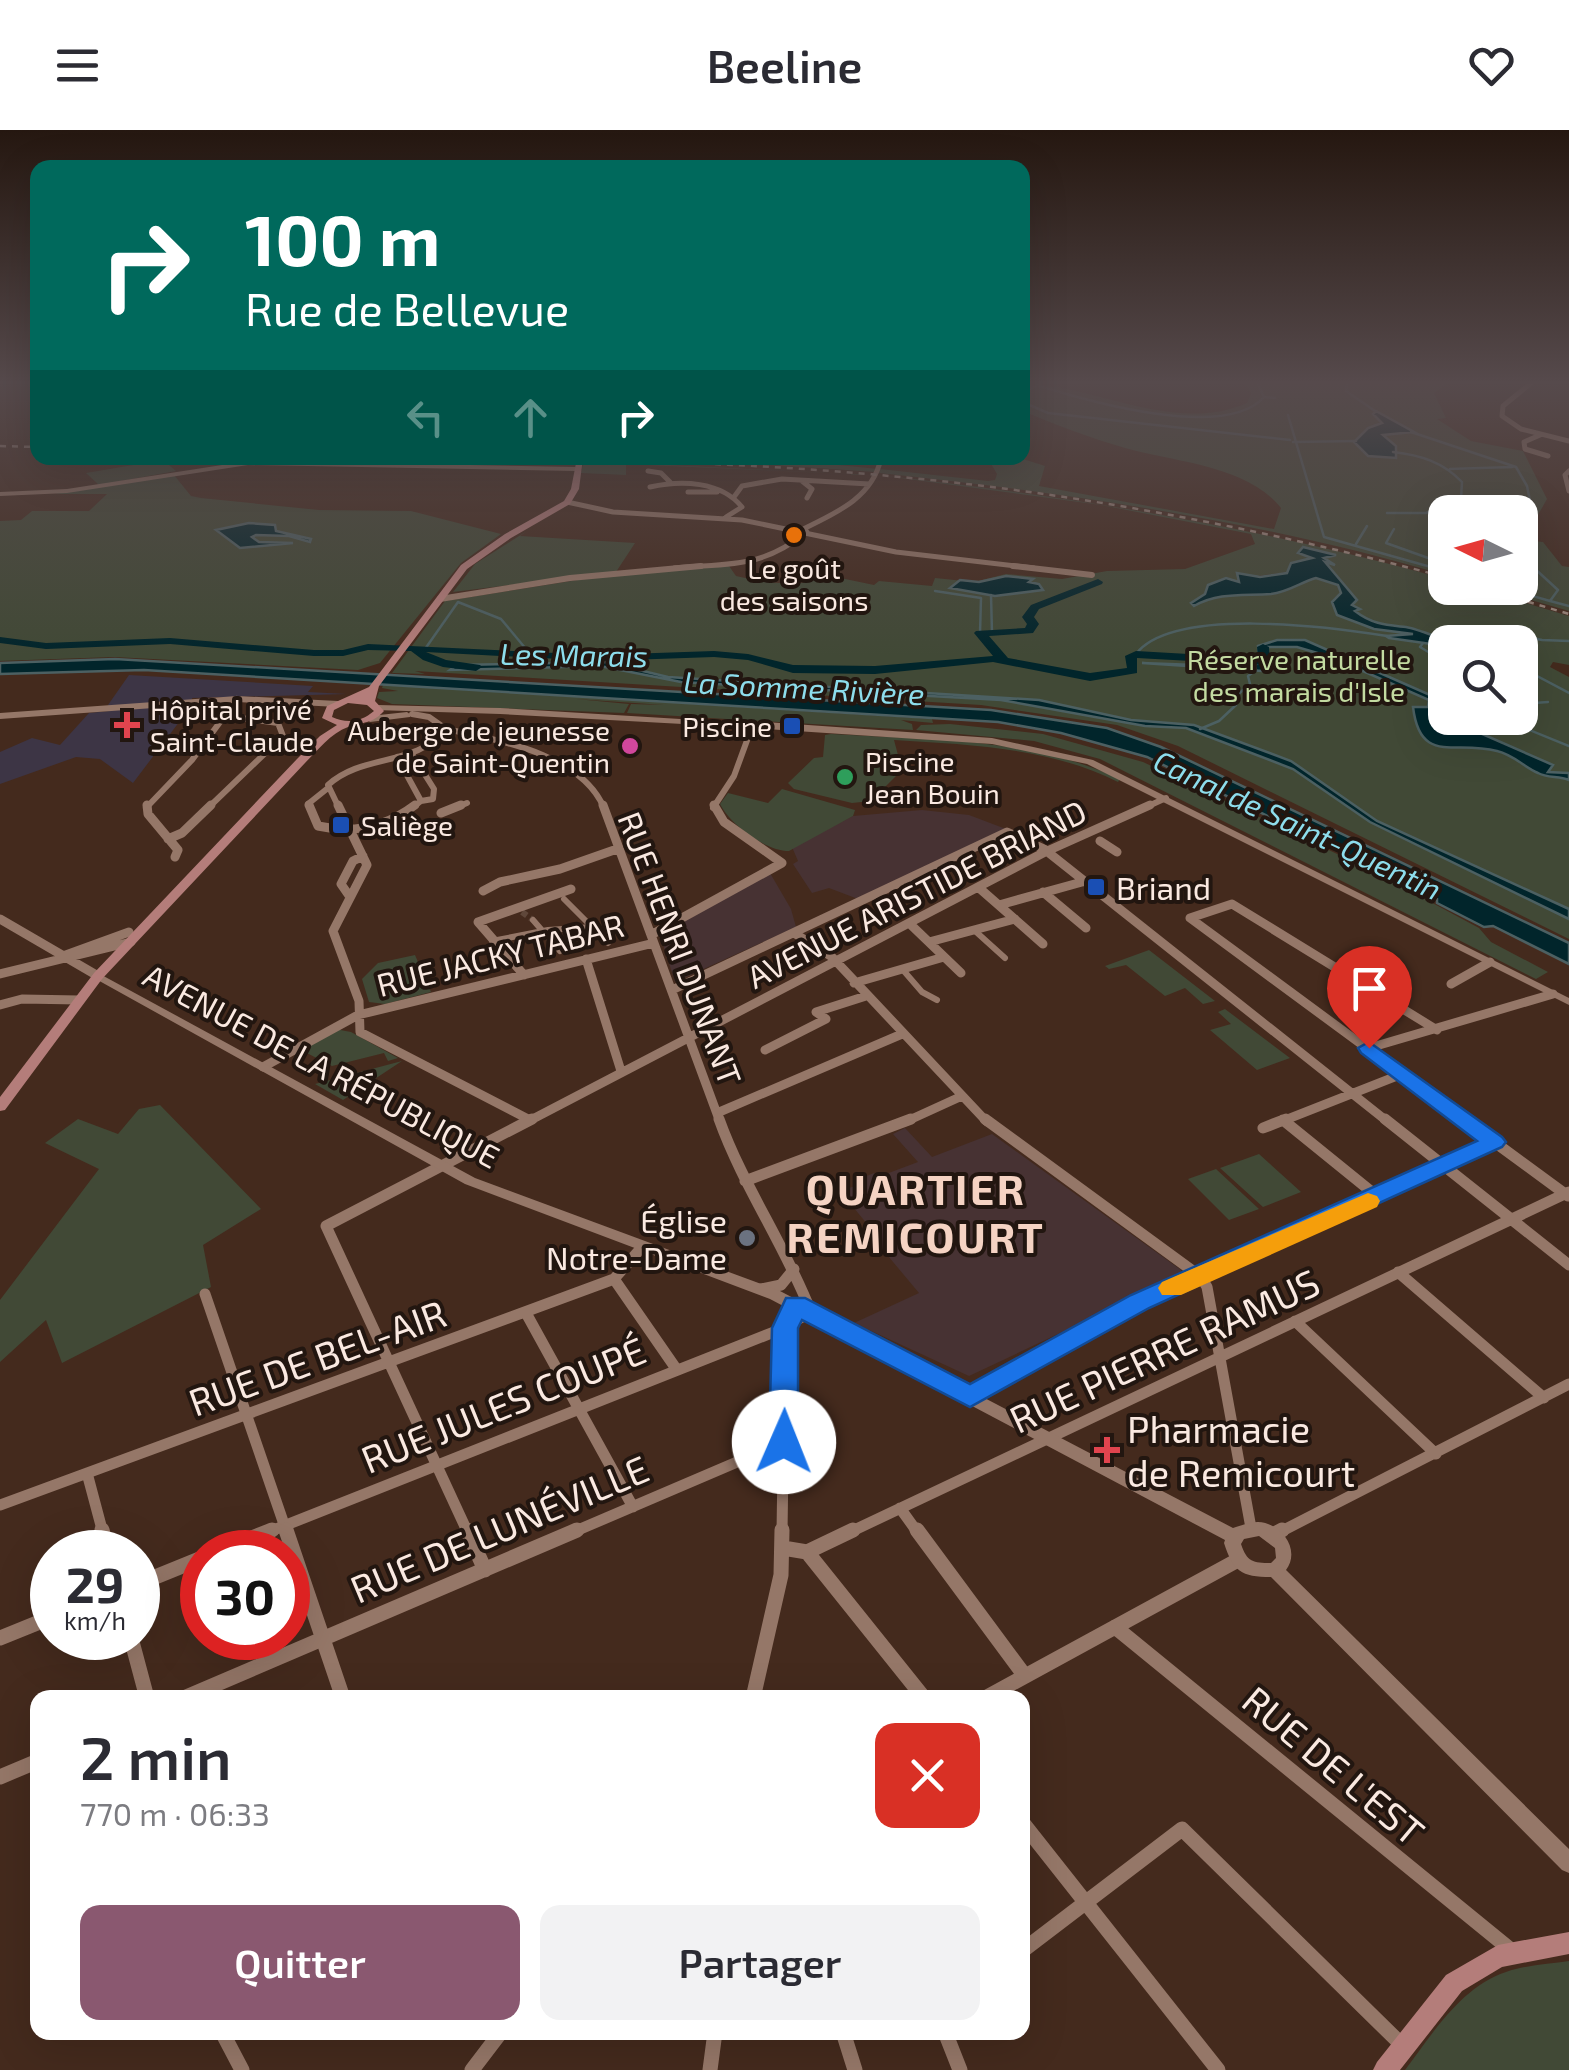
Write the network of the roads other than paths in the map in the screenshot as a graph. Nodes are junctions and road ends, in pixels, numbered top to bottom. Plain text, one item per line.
1 (170, 475) edge
2 (577, 475) edge
3 (662, 475) edge
4 (745, 475) dead end
5 (875, 475) edge
6 (706, 476) dead end
7 (798, 480) junction
8 (672, 482) junction
9 (749, 484) junction
10 (870, 484) junction
11 (695, 486) junction
12 (650, 487) dead end
13 (720, 491) junction
14 (688, 492) dead end
15 (735, 493) junction
16 (0, 494) edge
17 (807, 498) dead end
18 (567, 502) junction
19 (724, 518) junction
20 (803, 531) junction
21 (1092, 576) dead end
22 (440, 599) junction
23 (373, 688) junction
24 (238, 699) junction
25 (351, 701) junction
26 (302, 703) junction
27 (338, 704) junction
28 (374, 705) junction
29 (483, 710) junction
30 (417, 712) junction
31 (0, 716) edge
32 (226, 716) junction
33 (328, 718) junction
34 (370, 719) junction
35 (440, 720) junction
36 (346, 724) junction
37 (744, 730) junction
38 (324, 738) junction
39 (412, 754) junction
40 (396, 757) junction
41 (328, 788) junction
42 (432, 798) junction
43 (1166, 798) junction
44 (421, 800) junction
45 (468, 802) dead end
46 (350, 830) junction
47 (168, 839) junction
48 (1100, 841) dead end
49 (617, 848) junction
50 (1045, 852) junction
51 (1116, 852) dead end
52 (363, 856) junction
53 (175, 858) dead end
54 (1082, 882) junction
55 (978, 887) junction
56 (571, 889) dead end
57 (484, 891) dead end
58 (1043, 892) junction
59 (561, 896) junction
60 (350, 897) junction
61 (999, 905) junction
62 (1014, 919) junction
63 (0, 920) edge
64 (533, 920) tunnel mouth
65 (909, 922) junction
66 (592, 927) junction
67 (1086, 928) dead end
68 (974, 930) junction
69 (542, 931) junction
70 (794, 932) junction
71 (130, 937) junction
72 (652, 939) junction
73 (492, 941) junction
74 (929, 942) junction
75 (1043, 944) dead end
76 (115, 946) junction
77 (611, 948) junction
78 (62, 957) junction
79 (944, 958) junction
80 (1005, 958) dead end
81 (586, 959) junction
82 (834, 961) junction
83 (1490, 962) junction
84 (570, 963) junction
85 (903, 970) junction
86 (962, 973) dead end
87 (0, 974) edge
88 (524, 975) junction
89 (98, 976) junction
90 (854, 983) junction
91 (1451, 984) dead end
92 (672, 990) junction
93 (1553, 994) junction
94 (866, 996) junction
95 (80, 1000) junction
96 (937, 1000) dead end
97 (1569, 1002) edge
98 (0, 1004) edge
99 (358, 1015) junction
100 (1437, 1030) junction
101 (902, 1034) junction
102 (690, 1036) junction
103 (1369, 1048) junction
104 (765, 1050) dead end
105 (262, 1067) junction
106 (622, 1071) junction
107 (1402, 1074) junction
108 (1352, 1094) junction
109 (962, 1096) junction
110 (0, 1108) edge
111 (718, 1112) junction
112 (530, 1120) junction
113 (1283, 1120) junction
114 (1263, 1128) dead end
115 (1494, 1142) junction
116 (440, 1165) junction
117 (1445, 1166) junction
118 (745, 1180) junction
119 (1568, 1194) edge
120 (1378, 1197) junction
121 (1512, 1219) junction
122 (642, 1247) junction
123 (1569, 1264) edge
124 (794, 1268) junction
125 (1398, 1272) junction
126 (1201, 1277) junction
127 (614, 1279) junction
128 (761, 1289) junction
129 (205, 1294) dead end
130 (795, 1305) junction
131 (812, 1312) junction
132 (526, 1313) junction
133 (1295, 1321) junction
134 (785, 1328) junction
135 (1220, 1356) junction
136 (390, 1363) junction
137 (677, 1370) junction
138 (1569, 1384) edge
139 (970, 1396) junction
140 (1544, 1398) junction
141 (579, 1409) junction
142 (246, 1416) junction
143 (1048, 1438) junction
144 (784, 1442) junction
145 (1436, 1454) junction
146 (437, 1466) junction
147 (87, 1473) junction
148 (0, 1505) edge
149 (633, 1508) junction
150 (900, 1508) junction
151 (284, 1526) junction
152 (1251, 1528) junction
153 (102, 1530) edge
154 (274, 1530) edge
155 (1274, 1536) junction
156 (1234, 1537) junction
157 (782, 1548) junction
158 (807, 1552) junction
159 (1238, 1560) junction
160 (485, 1570) junction
161 (1275, 1570) junction
162 (30, 1626) edge
163 (1115, 1627) junction
164 (323, 1637) junction
165 (0, 1638) edge
166 (136, 1660) edge
167 (1024, 1676) junction
168 (145, 1690) edge
169 (202, 1690) edge
170 (340, 1690) edge
171 (755, 1690) edge
172 (918, 1690) edge
173 (999, 1690) edge
174 (30, 1764) edge
175 (0, 1777) edge
176 (1030, 1832) edge
177 (1569, 1862) edge
178 (1086, 1903) junction
179 (1569, 1942) edge
180 (1030, 1945) edge
181 (1512, 1951) junction
182 (226, 2040) edge
183 (495, 2040) edge
184 (715, 2040) edge
185 (846, 2040) edge
186 (949, 2040) edge
187 (1404, 2046) junction
188 (242, 2070) edge
189 (472, 2070) edge
190 (710, 2070) edge
191 (855, 2070) edge
192 (960, 2070) edge
193 (1218, 2070) edge
194 (1384, 2070) edge

1 - 16 street
2 - 18 main road
3 - 8 street
4 - 9 street
5 - 10 street
6 - 11 street
7 - 9 street
7 - 10 street
7 - 17 street
8 - 11 street
8 - 12 street
9 - 15 street
10 - 20 street
11 - 13 street
13 - 14 street
13 - 15 street
15 - 19 street
18 - 19 street
18 - 22 main road
19 - 20 street
20 - 21 street
20 - 22 street
22 - 23 main road
23 - 25 main road
23 - 28 main road
24 - 26 street
24 - 31 street
24 - 32 street
25 - 27 main road
25 - 28 main road
26 - 27 street
26 - 33 street
27 - 33 main road
28 - 30 street
28 - 34 main road
29 - 30 street
29 - 35 street
29 - 37 street
30 - 34 street
30 - 35 street
32 - 47 street
32 - 47 street
33 - 36 main road
33 - 38 main road
34 - 36 main road
35 - 39 street
35 - 49 street, RUE HENRI DUNANT
36 - 38 main road
37 - 43 street
37 - 72 street, RUE JACKY TABAR
38 - 71 main road
39 - 40 street
39 - 42 street
40 - 41 street
40 - 44 street
41 - 46 street
41 - 46 street
42 - 44 street
42 - 45 street
43 - 50 street, AVENUE ARISTIDE BRIAND
43 - 83 street
44 - 46 street
46 - 52 street
47 - 53 street
48 - 51 street
49 - 57 street
49 - 72 street, RUE HENRI DUNANT
50 - 54 street
50 - 55 street, AVENUE ARISTIDE BRIAND
50 - 70 street
52 - 60 street
52 - 60 street
54 - 58 street
54 - 108 street
55 - 61 street
55 - 65 street, AVENUE ARISTIDE BRIAND
56 - 59 street
58 - 61 street
58 - 67 street
59 - 66 street
59 - 73 street
60 - 99 street
61 - 62 street
62 - 68 street
62 - 75 street
63 - 78 street, AVENUE DE LA RÉPUBLIQUE
64 - 69 street
65 - 74 street
65 - 82 street, AVENUE ARISTIDE BRIAND
66 - 69 street
66 - 77 street
68 - 74 street
68 - 80 street
69 - 73 street
69 - 84 street
70 - 82 street
70 - 92 street
71 - 76 main road
71 - 78 street
71 - 89 main road
72 - 77 street, RUE JACKY TABAR
72 - 92 street, RUE HENRI DUNANT
73 - 88 street
74 - 79 street
76 - 78 street
76 - 89 main road
77 - 81 street, RUE JACKY TABAR
78 - 87 street
78 - 89 street, AVENUE DE LA RÉPUBLIQUE
79 - 85 street
79 - 86 street
81 - 84 street, RUE JACKY TABAR
81 - 106 street
82 - 90 street
82 - 102 street, AVENUE ARISTIDE BRIAND
83 - 91 street
83 - 93 street
84 - 88 street, RUE JACKY TABAR
85 - 90 street
85 - 96 street
88 - 99 street, RUE JACKY TABAR
89 - 95 main road
89 - 105 street, AVENUE DE LA RÉPUBLIQUE
90 - 94 street
92 - 102 street, RUE HENRI DUNANT
93 - 97 street
93 - 100 street
94 - 101 street
94 - 104 street
95 - 98 street
95 - 110 main road
99 - 105 street, RUE JACKY TABAR
99 - 112 street
100 - 103 street
100 - 103 street
101 - 109 street
101 - 111 street
102 - 106 street, AVENUE ARISTIDE BRIAND
102 - 111 street, RUE HENRI DUNANT
103 - 107 street
105 - 116 street, AVENUE DE LA RÉPUBLIQUE
106 - 112 street, AVENUE ARISTIDE BRIAND
107 - 108 street
107 - 115 street
108 - 113 street
108 - 117 street
109 - 118 street
109 - 126 street
111 - 118 street, RUE HENRI DUNANT
112 - 116 street, AVENUE ARISTIDE BRIAND
113 - 114 street
113 - 120 street
115 - 117 street
115 - 119 street
116 - 122 street, AVENUE DE LA RÉPUBLIQUE
116 - 136 street, AVENUE ARISTIDE BRIAND
117 - 120 street
117 - 121 street
118 - 124 street, RUE HENRI DUNANT
119 - 121 street, RUE PIERRE RAMUS
120 - 126 street
121 - 123 street
121 - 125 street, RUE PIERRE RAMUS
122 - 127 street, RUE DE BEL-AIR
122 - 128 street, AVENUE DE LA RÉPUBLIQUE
124 - 128 street
124 - 131 street, RUE HENRI DUNANT
125 - 133 street, RUE PIERRE RAMUS
125 - 140 street
126 - 135 street
126 - 139 street
127 - 132 street, RUE DE BEL-AIR
127 - 137 street
128 - 130 street, AVENUE DE LA RÉPUBLIQUE
129 - 142 street
130 - 131 street, AVENUE DE LA RÉPUBLIQUE
130 - 134 street
131 - 134 street, RUE JULES COUPÉ
131 - 139 street, AVENUE DE LA RÉPUBLIQUE
132 - 136 street, RUE DE BEL-AIR
132 - 141 street
133 - 135 street, RUE PIERRE RAMUS
133 - 145 street
134 - 137 street, RUE JULES COUPÉ
134 - 144 street
135 - 143 street, RUE PIERRE RAMUS
135 - 152 street
136 - 142 street, RUE DE BEL-AIR
136 - 146 street
137 - 141 street, RUE JULES COUPÉ
138 - 140 street
139 - 143 street, AVENUE DE LA RÉPUBLIQUE
140 - 145 street
141 - 146 street, RUE JULES COUPÉ
141 - 149 street
142 - 147 street, RUE DE BEL-AIR
142 - 151 street
143 - 150 street, RUE PIERRE RAMUS
143 - 156 street, AVENUE DE LA RÉPUBLIQUE
144 - 149 street, RUE DE LUNÉVILLE
144 - 157 street
145 - 155 street
146 - 151 street, RUE JULES COUPÉ
146 - 160 street
147 - 148 street, RUE DE BEL-AIR
147 - 153 street
149 - 160 street, RUE DE LUNÉVILLE
150 - 158 street, RUE PIERRE RAMUS
150 - 167 street
151 - 154 street, RUE JULES COUPÉ
151 - 164 street
152 - 155 street
152 - 156 street
155 - 161 street
156 - 159 street
157 - 158 street
157 - 171 street
158 - 172 street
159 - 161 street
159 - 163 street
160 - 164 street, RUE DE LUNÉVILLE
161 - 177 street
162 - 165 street
163 - 167 street
163 - 181 street, RUE DE L'EST
164 - 169 street, RUE DE LUNÉVILLE
164 - 170 street
166 - 168 street
167 - 173 street
174 - 175 street
176 - 178 street
178 - 180 street
178 - 187 street
178 - 193 street
179 - 181 main road
181 - 187 main road
182 - 188 street
183 - 189 street
184 - 190 street
185 - 191 street
186 - 192 street
187 - 194 main road

